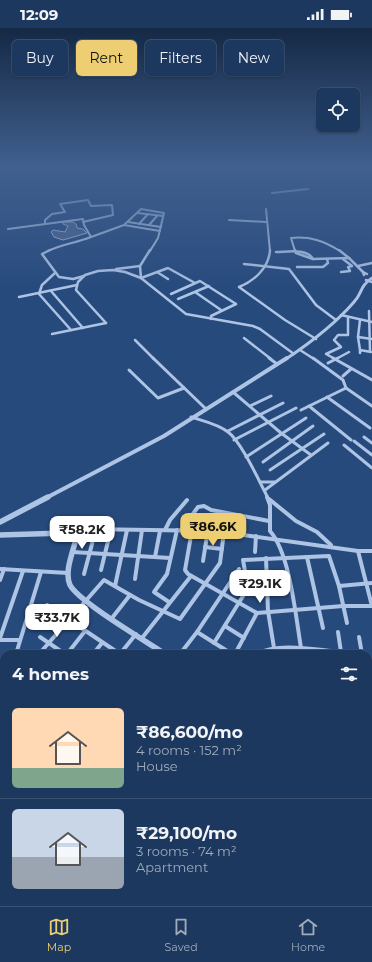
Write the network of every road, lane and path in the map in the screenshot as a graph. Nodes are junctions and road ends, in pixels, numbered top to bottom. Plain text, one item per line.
1 (62, 208) edge
2 (112, 208) edge
3 (266, 209) dead end
4 (138, 213) junction
5 (148, 214) junction
6 (157, 216) junction
7 (163, 216) junction
8 (229, 220) dead end
9 (83, 222) junction
10 (128, 222) junction
11 (266, 222) junction
12 (45, 223) junction
13 (139, 224) junction
14 (124, 225) junction
15 (149, 225) junction
16 (161, 227) junction
17 (8, 229) dead end
18 (160, 231) junction
19 (91, 237) junction
20 (276, 252) dead end
21 (296, 252) junction
22 (348, 254) junction
23 (352, 255) dead end
24 (350, 258) junction
25 (326, 259) junction
26 (344, 259) junction
27 (244, 264) dead end
28 (371, 264) edge
29 (140, 266) junction
30 (358, 266) junction
31 (263, 267) junction
32 (297, 267) dead end
33 (113, 270) junction
34 (157, 272) junction
35 (341, 272) dead end
36 (55, 273) junction
37 (85, 275) junction
38 (141, 278) junction
39 (168, 279) dead end
40 (370, 279) edge
41 (195, 283) junction
42 (77, 285) junction
43 (209, 286) junction
44 (51, 291) junction
45 (195, 292) junction
46 (39, 294) junction
47 (171, 294) dead end
48 (19, 297) dead end
49 (178, 299) dead end
50 (221, 310) junction
51 (368, 310) dead end
52 (341, 315) junction
53 (348, 318) junction
54 (211, 319) junction
55 (336, 320) junction
56 (360, 320) junction
57 (370, 322) edge
58 (83, 328) junction
59 (70, 330) junction
60 (52, 334) dead end
61 (358, 337) junction
62 (244, 338) dead end
63 (316, 339) junction
64 (370, 339) edge
65 (135, 340) dead end
66 (300, 350) junction
67 (349, 352) dead end
68 (371, 352) edge
69 (294, 354) junction
70 (334, 359) junction
71 (328, 363) dead end
72 (277, 364) junction
73 (351, 369) junction
74 (129, 370) dead end
75 (343, 376) dead end
76 (372, 380) edge
77 (184, 388) junction
78 (346, 388) junction
79 (233, 392) junction
80 (271, 396) dead end
81 (327, 397) junction
82 (283, 403) dead end
83 (250, 406) junction
84 (309, 406) junction
85 (372, 406) edge
86 (205, 408) junction
87 (296, 408) dead end
88 (302, 410) dead end
89 (258, 414) junction
90 (191, 417) junction
91 (306, 418) dead end
92 (268, 422) junction
93 (313, 426) dead end
94 (370, 428) dead end
95 (228, 431) junction
96 (281, 433) junction
97 (324, 434) dead end
98 (364, 437) dead end
99 (234, 440) junction
100 (291, 441) junction
101 (328, 443) dead end
102 (372, 443) edge
103 (344, 445) dead end
104 (302, 448) junction
105 (311, 455) junction
106 (372, 455) edge
107 (246, 457) junction
108 (263, 462) dead end
109 (372, 462) edge
110 (368, 465) junction
111 (372, 468) edge
112 (270, 470) dead end
113 (260, 482) junction
114 (276, 482) junction
115 (265, 490) junction
116 (268, 498) junction
117 (187, 500) dead end
118 (269, 521) junction
119 (1, 522) edge
120 (96, 529) junction
121 (111, 529) junction
122 (127, 530) junction
123 (142, 530) junction
124 (160, 530) junction
125 (165, 530) junction
126 (179, 530) junction
127 (192, 530) junction
128 (208, 530) junction
129 (224, 532) junction
130 (0, 535) edge
131 (74, 536) junction
132 (256, 536) junction
133 (277, 539) junction
134 (332, 546) junction
135 (205, 547) junction
136 (222, 549) junction
137 (358, 551) junction
138 (372, 551) edge
139 (73, 552) junction
140 (255, 552) dead end
141 (90, 553) junction
142 (105, 554) junction
143 (123, 555) junction
144 (139, 556) junction
145 (155, 557) junction
146 (307, 557) junction
147 (170, 558) junction
148 (266, 558) junction
149 (285, 558) junction
150 (203, 561) dead end
151 (2, 569) edge
152 (239, 569) dead end
153 (101, 570) dead end
154 (23, 571) junction
155 (41, 572) junction
156 (68, 573) junction
157 (84, 574) dead end
158 (191, 576) junction
159 (135, 579) dead end
160 (0, 580) edge
161 (205, 584) junction
162 (369, 584) edge
163 (115, 586) junction
164 (338, 586) junction
165 (222, 593) junction
166 (130, 595) junction
167 (86, 600) junction
168 (169, 602) junction
169 (239, 604) junction
170 (47, 605) dead end
171 (343, 606) junction
172 (372, 606) edge
173 (319, 608) junction
174 (163, 609) junction
175 (295, 610) junction
176 (268, 611) junction
177 (257, 613) junction
178 (112, 618) junction
179 (69, 620) junction
180 (347, 623) dead end
181 (225, 626) junction
182 (323, 628) dead end
183 (85, 631) junction
184 (197, 632) junction
185 (338, 632) dead end
186 (136, 634) junction
187 (40, 636) dead end
188 (359, 637) dead end
189 (142, 638) junction
190 (244, 638) junction
191 (0, 639) edge
192 (20, 640) junction
193 (49, 643) junction
194 (102, 643) junction
195 (214, 644) junction
196 (274, 648) junction
197 (17, 650) edge
198 (43, 650) edge
199 (60, 650) edge
200 (69, 650) edge
201 (96, 650) edge
202 (113, 650) edge
203 (123, 650) edge
204 (159, 650) edge
205 (183, 650) edge
206 (225, 650) edge
207 (236, 650) edge
208 (261, 650) edge
209 (288, 650) edge
210 (301, 650) edge
211 (341, 650) edge
212 (361, 650) edge

1 - 12 street
2 - 9 street
3 - 11 street
4 - 5 street
4 - 7 street
4 - 10 street
5 - 6 street
5 - 13 street
6 - 7 street
6 - 15 street
7 - 16 street
8 - 11 street
9 - 12 street
9 - 19 street
10 - 13 street
10 - 14 street
11 - 31 street
12 - 17 street
13 - 15 street
14 - 18 street
14 - 19 street
15 - 16 street
16 - 18 street
18 - 29 street
19 - 36 street
20 - 21 street
21 - 22 street
21 - 25 street
22 - 23 street
22 - 24 street
24 - 26 street
24 - 30 street
25 - 26 street
25 - 32 street
26 - 35 street
27 - 31 street
28 - 30 street
29 - 33 street
29 - 38 street
30 - 40 street
31 - 55 street
31 - 63 street
33 - 37 street
33 - 38 street
34 - 38 street
34 - 39 street
34 - 41 street
36 - 37 street
36 - 46 street
37 - 42 street
38 - 54 street
40 - 52 street
41 - 43 street
41 - 47 street
42 - 44 street
42 - 58 street
43 - 45 street
43 - 50 street
44 - 46 street
44 - 58 street
45 - 49 street
45 - 50 street
46 - 48 street
46 - 59 street
50 - 54 street
51 - 57 street
52 - 53 street
52 - 55 street
53 - 56 street
53 - 70 street
54 - 69 street
55 - 63 street
56 - 57 street
56 - 61 street
57 - 64 street
58 - 59 street
59 - 60 street
61 - 64 street
61 - 68 street
62 - 72 street
63 - 66 street
64 - 68 street
65 - 77 street
66 - 69 street
66 - 78 street
67 - 70 street
69 - 72 street
70 - 71 street
70 - 73 street
72 - 79 street
73 - 75 street
73 - 76 street
74 - 77 street
77 - 86 street
78 - 81 street
78 - 85 street
79 - 83 street
79 - 86 street
80 - 83 street
81 - 84 street
81 - 94 street
82 - 89 street
83 - 89 street
84 - 88 street
84 - 106 street
86 - 90 street
87 - 92 street
89 - 92 street
89 - 95 street
90 - 95 street
90 - 119 street
91 - 96 street
92 - 96 street
92 - 99 street
93 - 100 street
95 - 99 street
96 - 100 street
96 - 107 street
97 - 104 street
98 - 102 street
99 - 107 street
100 - 104 street
100 - 108 street
101 - 105 street
103 - 110 street
104 - 105 street
104 - 112 street
105 - 114 street
107 - 113 street
109 - 110 street
110 - 111 street
113 - 114 street
113 - 115 street
114 - 115 street
115 - 116 street
116 - 118 street
116 - 134 street
117 - 125 street
118 - 126 street
118 - 133 street
120 - 121 street
120 - 131 street
120 - 141 street
121 - 122 street
121 - 142 street
122 - 123 street
122 - 143 street
123 - 124 street
123 - 144 street
124 - 125 street
124 - 145 street
125 - 126 street
126 - 127 street
126 - 147 street
127 - 128 street
127 - 158 street
128 - 129 street
128 - 135 street
129 - 132 street
129 - 136 street
130 - 131 street
131 - 139 street
132 - 133 street
132 - 140 street
133 - 134 street
133 - 149 street
134 - 137 street
135 - 136 street
135 - 150 street
136 - 161 street
137 - 138 street
137 - 162 street
139 - 141 street
139 - 156 street
141 - 142 street
141 - 157 street
142 - 143 street
142 - 153 street
143 - 144 street
143 - 163 street
144 - 145 street
144 - 159 street
145 - 147 street
146 - 149 street
146 - 164 street
146 - 173 street
147 - 168 street
148 - 149 street
148 - 169 street
148 - 176 street
149 - 175 street
151 - 154 street
151 - 160 street
152 - 165 street
154 - 155 street
154 - 191 street
155 - 156 street
155 - 192 street
156 - 167 street
158 - 161 street
158 - 168 street
161 - 165 street
161 - 174 street
162 - 164 street
162 - 172 street
163 - 166 street
163 - 167 street
164 - 171 street
165 - 169 street
165 - 184 street
166 - 174 street
166 - 178 street
167 - 178 street
167 - 179 street
168 - 174 street
169 - 177 street
169 - 181 street
170 - 179 street
171 - 172 street
171 - 173 street
171 - 180 street
173 - 175 street
173 - 182 street
174 - 189 street
175 - 176 street
175 - 210 street
176 - 177 street
176 - 196 street
177 - 190 street
178 - 186 street
179 - 183 street
179 - 193 street
181 - 190 street
181 - 195 street
183 - 194 street
183 - 200 street
184 - 195 street
184 - 205 street
185 - 211 street
186 - 189 street
186 - 203 street
187 - 193 street
188 - 212 street
189 - 204 street
190 - 207 street
191 - 192 street
192 - 197 street
193 - 198 street
193 - 199 street
194 - 201 street
194 - 202 street
195 - 206 street
196 - 208 street
196 - 209 street

